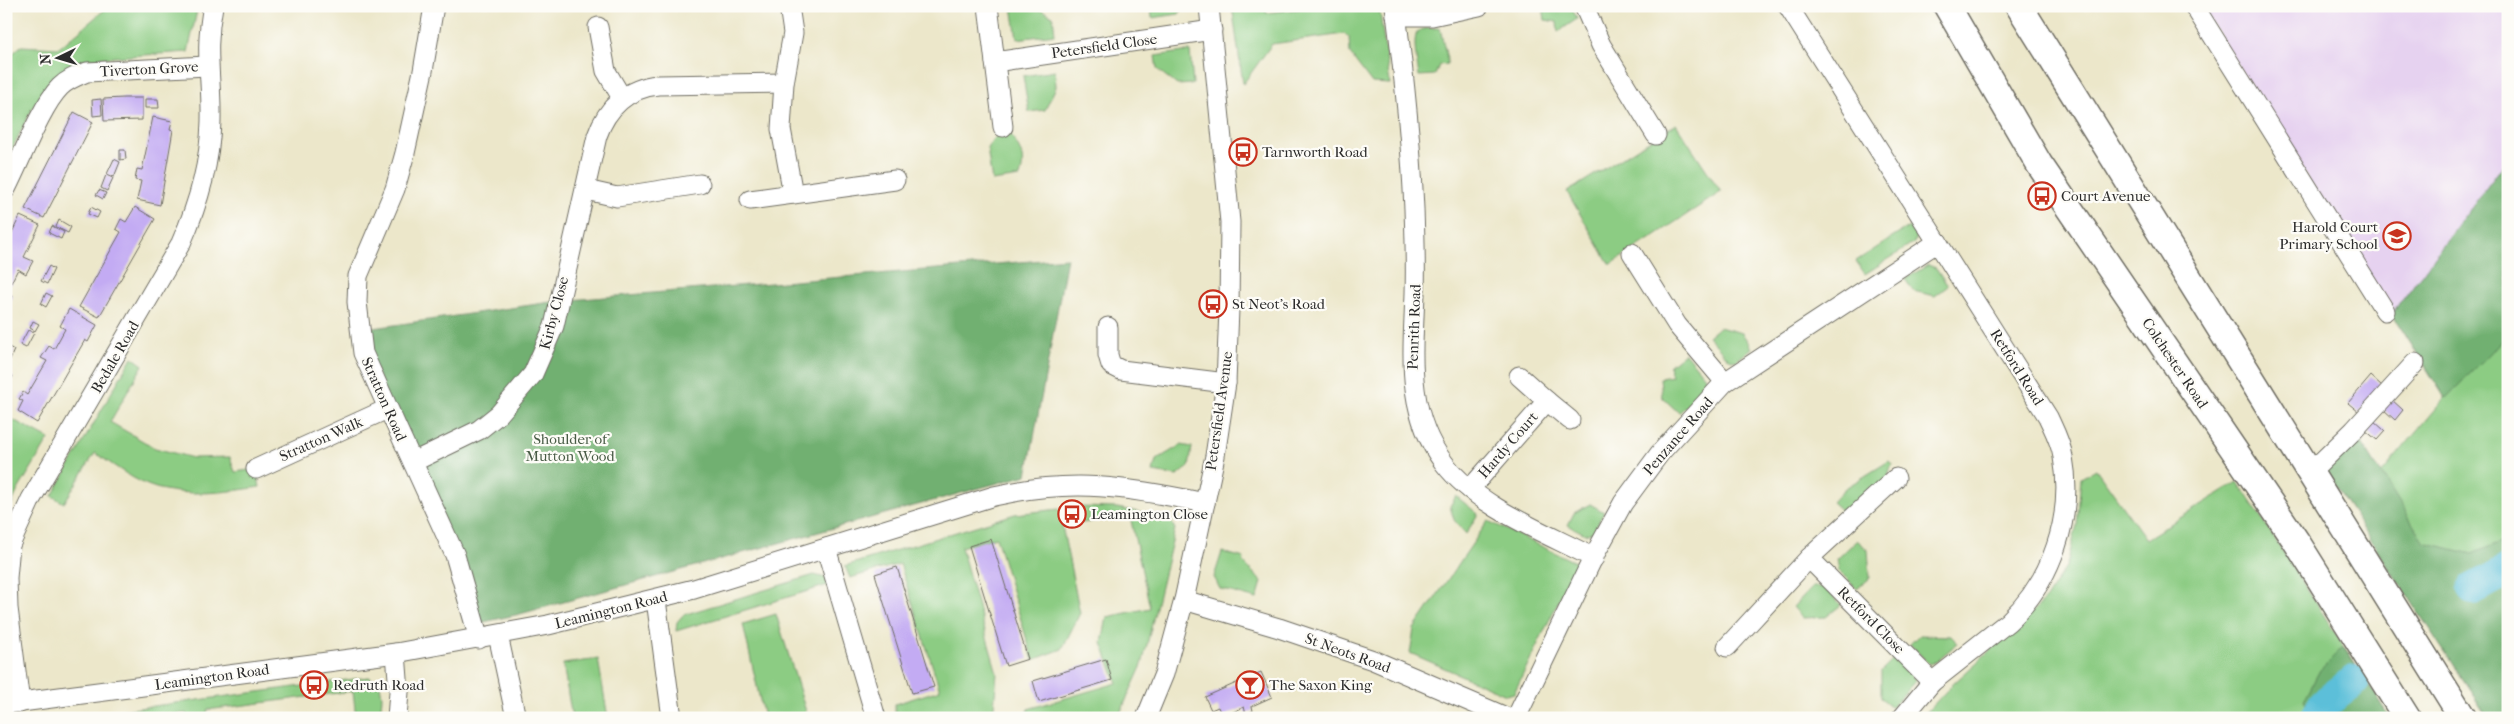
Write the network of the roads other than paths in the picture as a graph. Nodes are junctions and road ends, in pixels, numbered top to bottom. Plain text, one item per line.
1 (214, 6) edge
2 (434, 6) edge
3 (789, 6) edge
4 (988, 6) edge
5 (1209, 6) edge
6 (1479, 6) edge
7 (1584, 6) edge
8 (1788, 6) edge
9 (1947, 6) edge
10 (2194, 6) edge
11 (2021, 7) edge
12 (1395, 11) edge
13 (598, 27) dead end
14 (1212, 30) junction
15 (995, 62) junction
16 (207, 66) junction
17 (784, 83) junction
18 (622, 98) junction
19 (1003, 126) dead end
20 (1656, 136) dead end
21 (895, 180) dead end
22 (700, 184) dead end
23 (6, 189) edge
24 (586, 190) junction
25 (793, 194) junction
26 (750, 200) dead end
27 (1938, 242) junction
28 (1632, 252) dead end
29 (2385, 311) dead end
30 (1108, 327) dead end
31 (2415, 363) dead end
32 (1519, 376) dead end
33 (1226, 382) junction
34 (1725, 382) junction
35 (1547, 401) junction
36 (387, 409) junction
37 (1570, 420) dead end
38 (413, 462) junction
39 (256, 468) dead end
40 (2310, 473) junction
41 (1896, 478) dead end
42 (1470, 489) junction
43 (1205, 503) junction
44 (8, 544) edge
45 (826, 548) junction
46 (1594, 558) junction
47 (1809, 558) junction
48 (656, 600) junction
49 (1184, 600) junction
50 (498, 635) junction
51 (479, 639) junction
52 (1727, 647) dead end
53 (396, 653) junction
54 (1932, 682) junction
55 (13, 703) edge
56 (397, 718) edge
57 (516, 718) edge
58 (672, 718) edge
59 (876, 718) edge
60 (1146, 718) edge
61 (1508, 718) edge
62 (1516, 718) edge
63 (1902, 718) edge
64 (2407, 718) edge
65 (2463, 718) edge

1 - 16 street, Bedale Road
2 - 36 street, Stratton Road
3 - 17 street
4 - 15 street
5 - 14 street, Petersfield Avenue
6 - 12 street
7 - 20 street
8 - 27 street, Retford Road
9 - 64 highway, Colchester Road
10 - 29 street
11 - 40 highway
12 - 42 street, Penrith Road
13 - 18 street
14 - 15 street, Petersfield Close
14 - 33 street, Petersfield Avenue
15 - 19 street
16 - 23 street, Tiverton Grove
16 - 44 street, Bedale Road
17 - 18 street, Kirby Close
17 - 25 street
18 - 24 street, Kirby Close
21 - 25 street
22 - 24 street
24 - 38 street, Kirby Close
25 - 26 street
27 - 34 street, Penzance Road
27 - 54 street, Retford Road
28 - 34 street
30 - 33 street
31 - 40 street
32 - 35 street, Hardy Court
33 - 43 street, Petersfield Avenue
34 - 46 street, Penzance Road
35 - 37 street, Hardy Court
35 - 42 street, Hardy Court
36 - 38 street, Stratton Road
36 - 39 street, Stratton Walk
38 - 51 street, Stratton Road
40 - 65 highway
41 - 47 street
42 - 46 street, Penrith Road
43 - 45 street, Leamington Road
43 - 49 street, Petersfield Avenue
44 - 55 street, Bedale Road
45 - 48 street, Leamington Road
45 - 59 street
46 - 62 street, Penzance Road
47 - 52 street
47 - 54 street, Retford Close
48 - 50 street, Leamington Road
48 - 58 street
49 - 60 street, Petersfield Avenue
49 - 61 street, St Neots Road
50 - 51 street, Leamington Road
50 - 57 street
51 - 53 street, Leamington Road
53 - 55 street, Leamington Road
53 - 56 street
54 - 63 street, Retford Road

